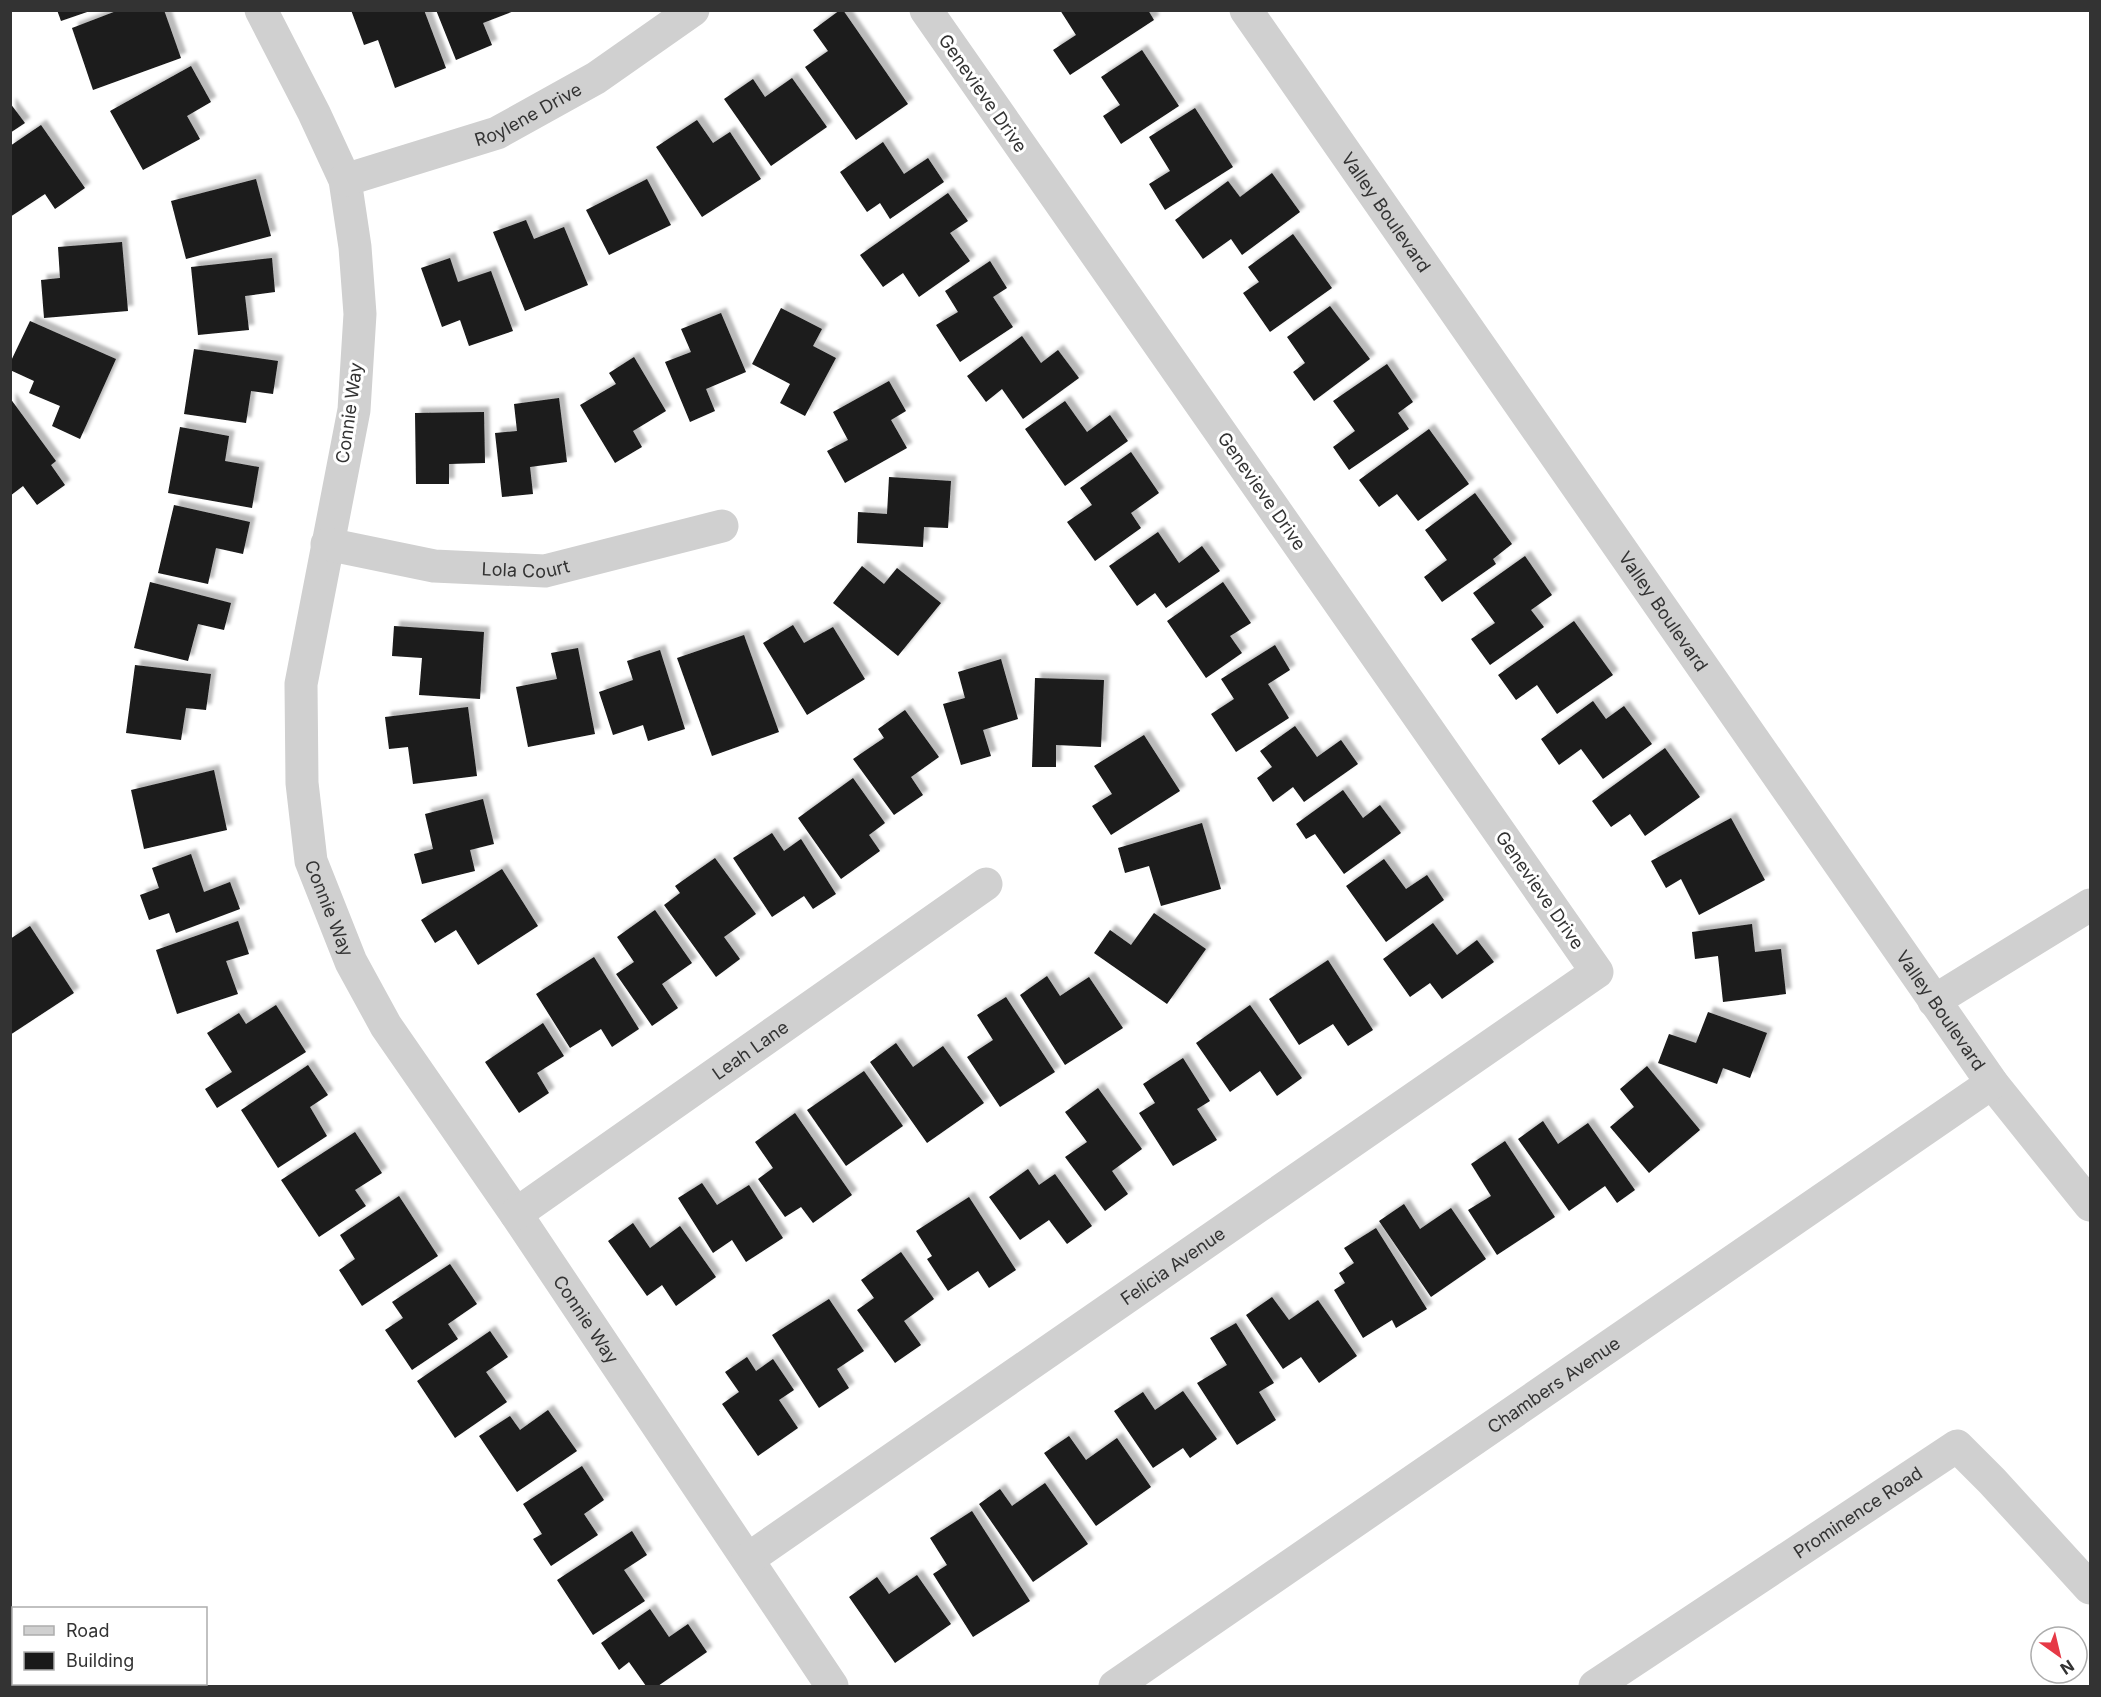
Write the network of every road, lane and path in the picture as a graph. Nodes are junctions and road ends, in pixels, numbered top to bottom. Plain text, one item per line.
1 (261, 10) edge
2 (693, 10) edge
3 (926, 10) edge
4 (1246, 10) edge
5 (345, 180) junction
6 (722, 526) dead end
7 (327, 544) junction
8 (986, 884) dead end
9 (2091, 905) edge
10 (1597, 972) joint
11 (1934, 1001) junction
12 (1992, 1083) junction
13 (2091, 1205) edge
14 (516, 1214) junction
15 (748, 1559) junction
16 (2091, 1588) edge
17 (832, 1686) edge
18 (1114, 1686) edge
19 (1595, 1686) edge

1 - 5 street, Connie Way
2 - 5 street, Roylene Drive
3 - 10 street, Genevieve Drive
4 - 11 street, Valley Boulevard
5 - 7 street, Connie Way
6 - 7 street, Lola Court
7 - 14 street, Connie Way
8 - 14 street, Leah Lane
9 - 11 street
10 - 15 street, Felicia Avenue
11 - 12 street, Valley Boulevard
12 - 13 street, Valley Boulevard
12 - 18 street, Chambers Avenue
14 - 15 street, Connie Way
15 - 17 street, Connie Way
16 - 19 street, Prominence Road

